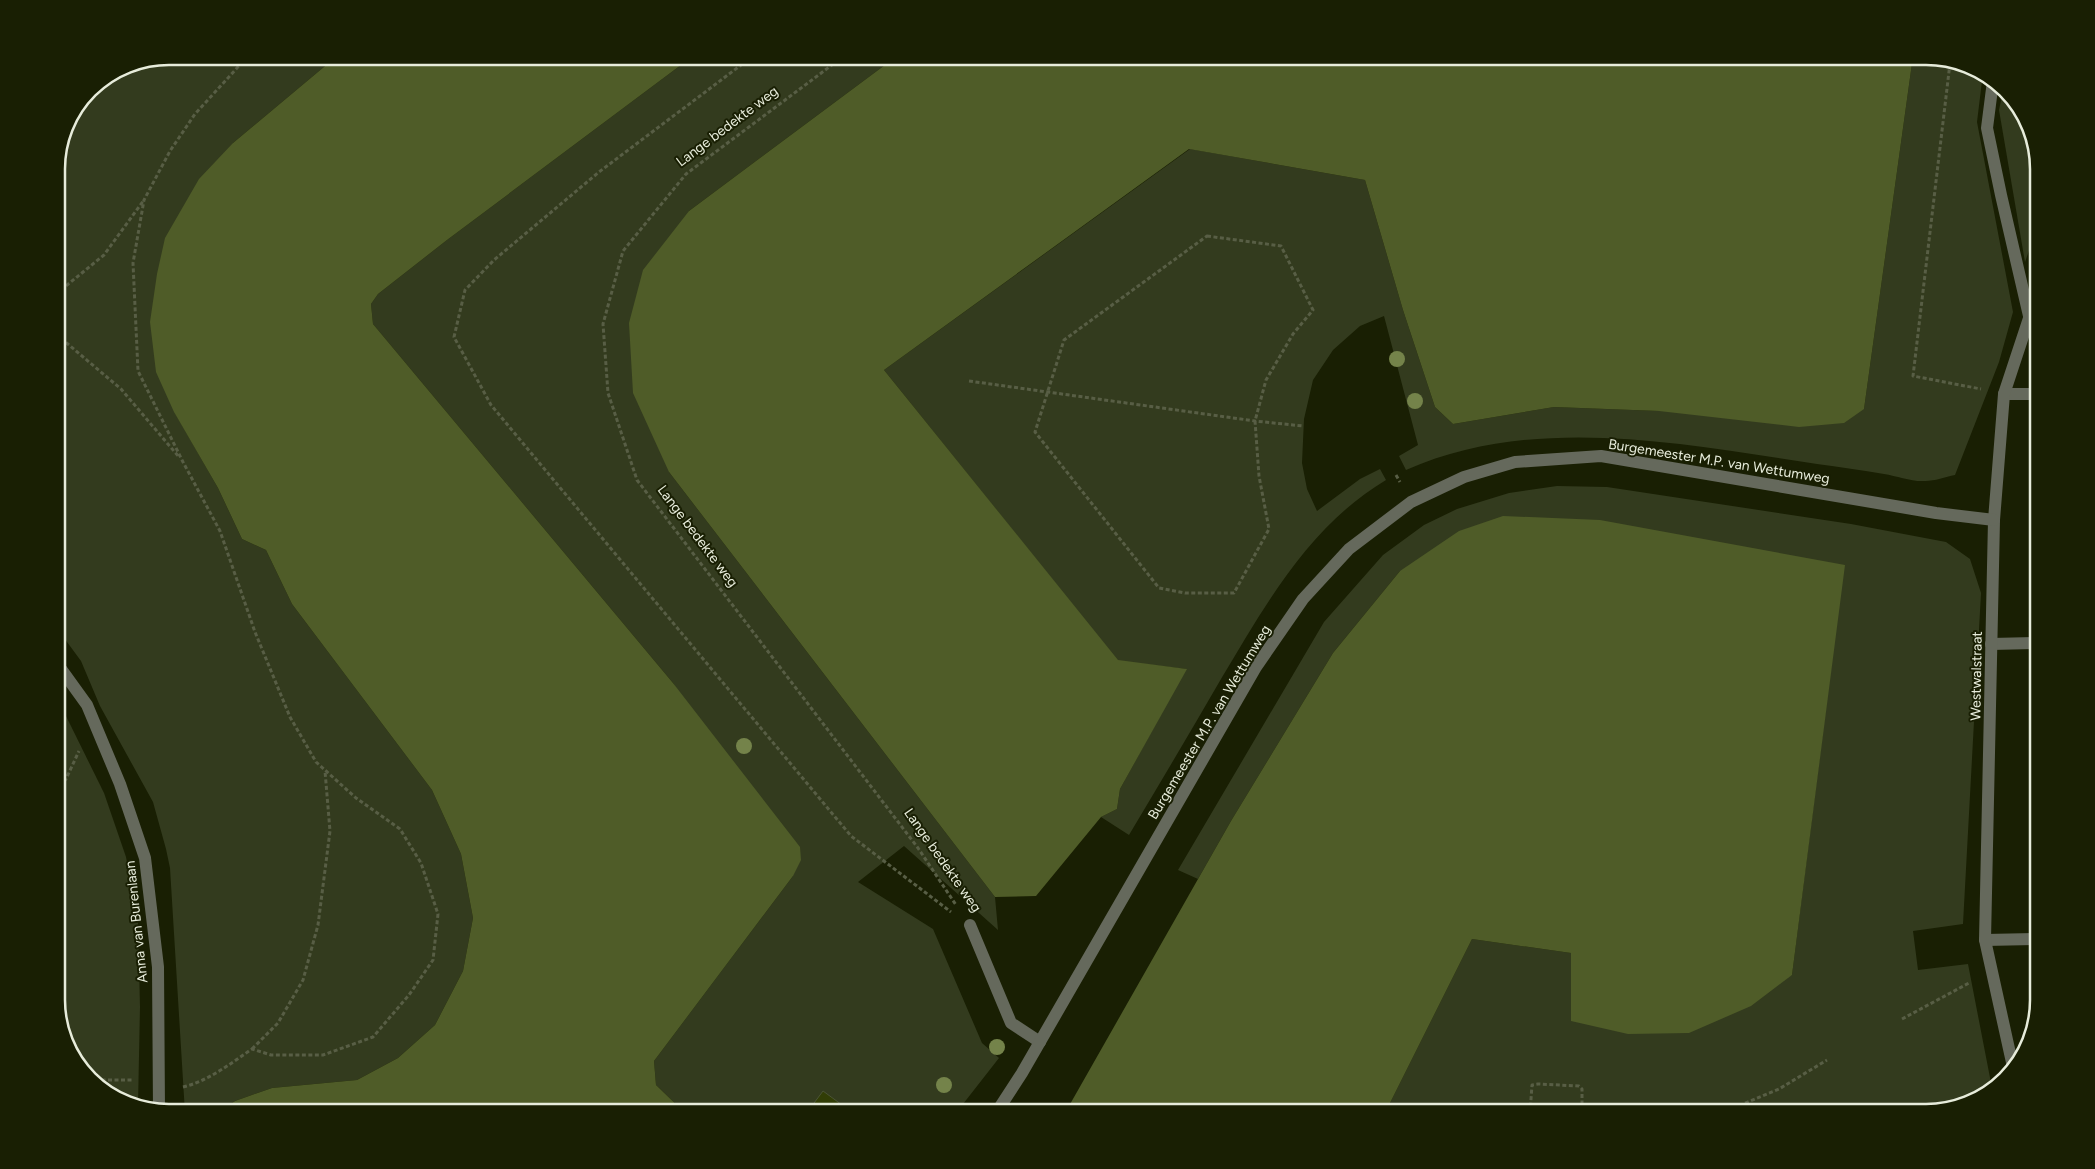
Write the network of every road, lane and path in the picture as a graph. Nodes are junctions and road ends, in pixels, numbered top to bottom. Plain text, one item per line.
1 (240, 65) edge
2 (741, 65) edge
3 (832, 65) edge
4 (1949, 68) edge
5 (1992, 89) edge
6 (144, 200) junction
7 (65, 287) edge
8 (2030, 318) joint
9 (65, 342) edge
10 (968, 381) dead end
11 (1983, 390) dead end
12 (1049, 392) junction
13 (2004, 394) junction
14 (2030, 394) edge
15 (1255, 421) junction
16 (1303, 426) dead end
17 (183, 462) junction
18 (1994, 520) junction
19 (2030, 642) edge
20 (1991, 644) junction
21 (65, 674) edge
22 (97, 730) junction
23 (325, 771) junction
24 (65, 780) edge
25 (970, 926) junction
26 (2030, 939) edge
27 (1985, 940) junction
28 (1957, 990) dead end
29 (1902, 1019) dead end
30 (1040, 1042) junction
31 (252, 1049) junction
32 (2011, 1059) edge
33 (1827, 1060) dead end
34 (160, 1078) junction
35 (102, 1080) edge
36 (160, 1093) junction
37 (160, 1103) edge
38 (1002, 1104) edge
39 (1531, 1104) edge
40 (1582, 1104) edge
41 (1743, 1104) edge

1 - 6 path
2 - 25 path
3 - 25 path, Lange bedekte weg
4 - 11 path
5 - 8 street
6 - 7 path
6 - 17 path
8 - 13 street, Westwalstraat
9 - 17 path
10 - 12 path
12 - 15 path
12 - 15 path
12 - 15 path
13 - 14 street
13 - 18 street, Westwalstraat
15 - 16 path
17 - 23 path
18 - 20 street, Westwalstraat
18 - 30 street, Burgemeester M.P. van Wettumweg
19 - 20 street
20 - 27 street, Westwalstraat
21 - 22 street, Anna van Burenlaan
22 - 24 path
22 - 34 street, Anna van Burenlaan
23 - 31 path
23 - 31 path
25 - 30 street, Lange bedekte weg
26 - 27 street
27 - 32 street, Westwalstraat
28 - 29 path
30 - 38 street, Burgemeester M.P. van Wettumweg
31 - 36 path
33 - 41 path
34 - 35 path
34 - 36 street, Anna van Burenlaan
36 - 37 street, Anna van Burenlaan
39 - 40 path

